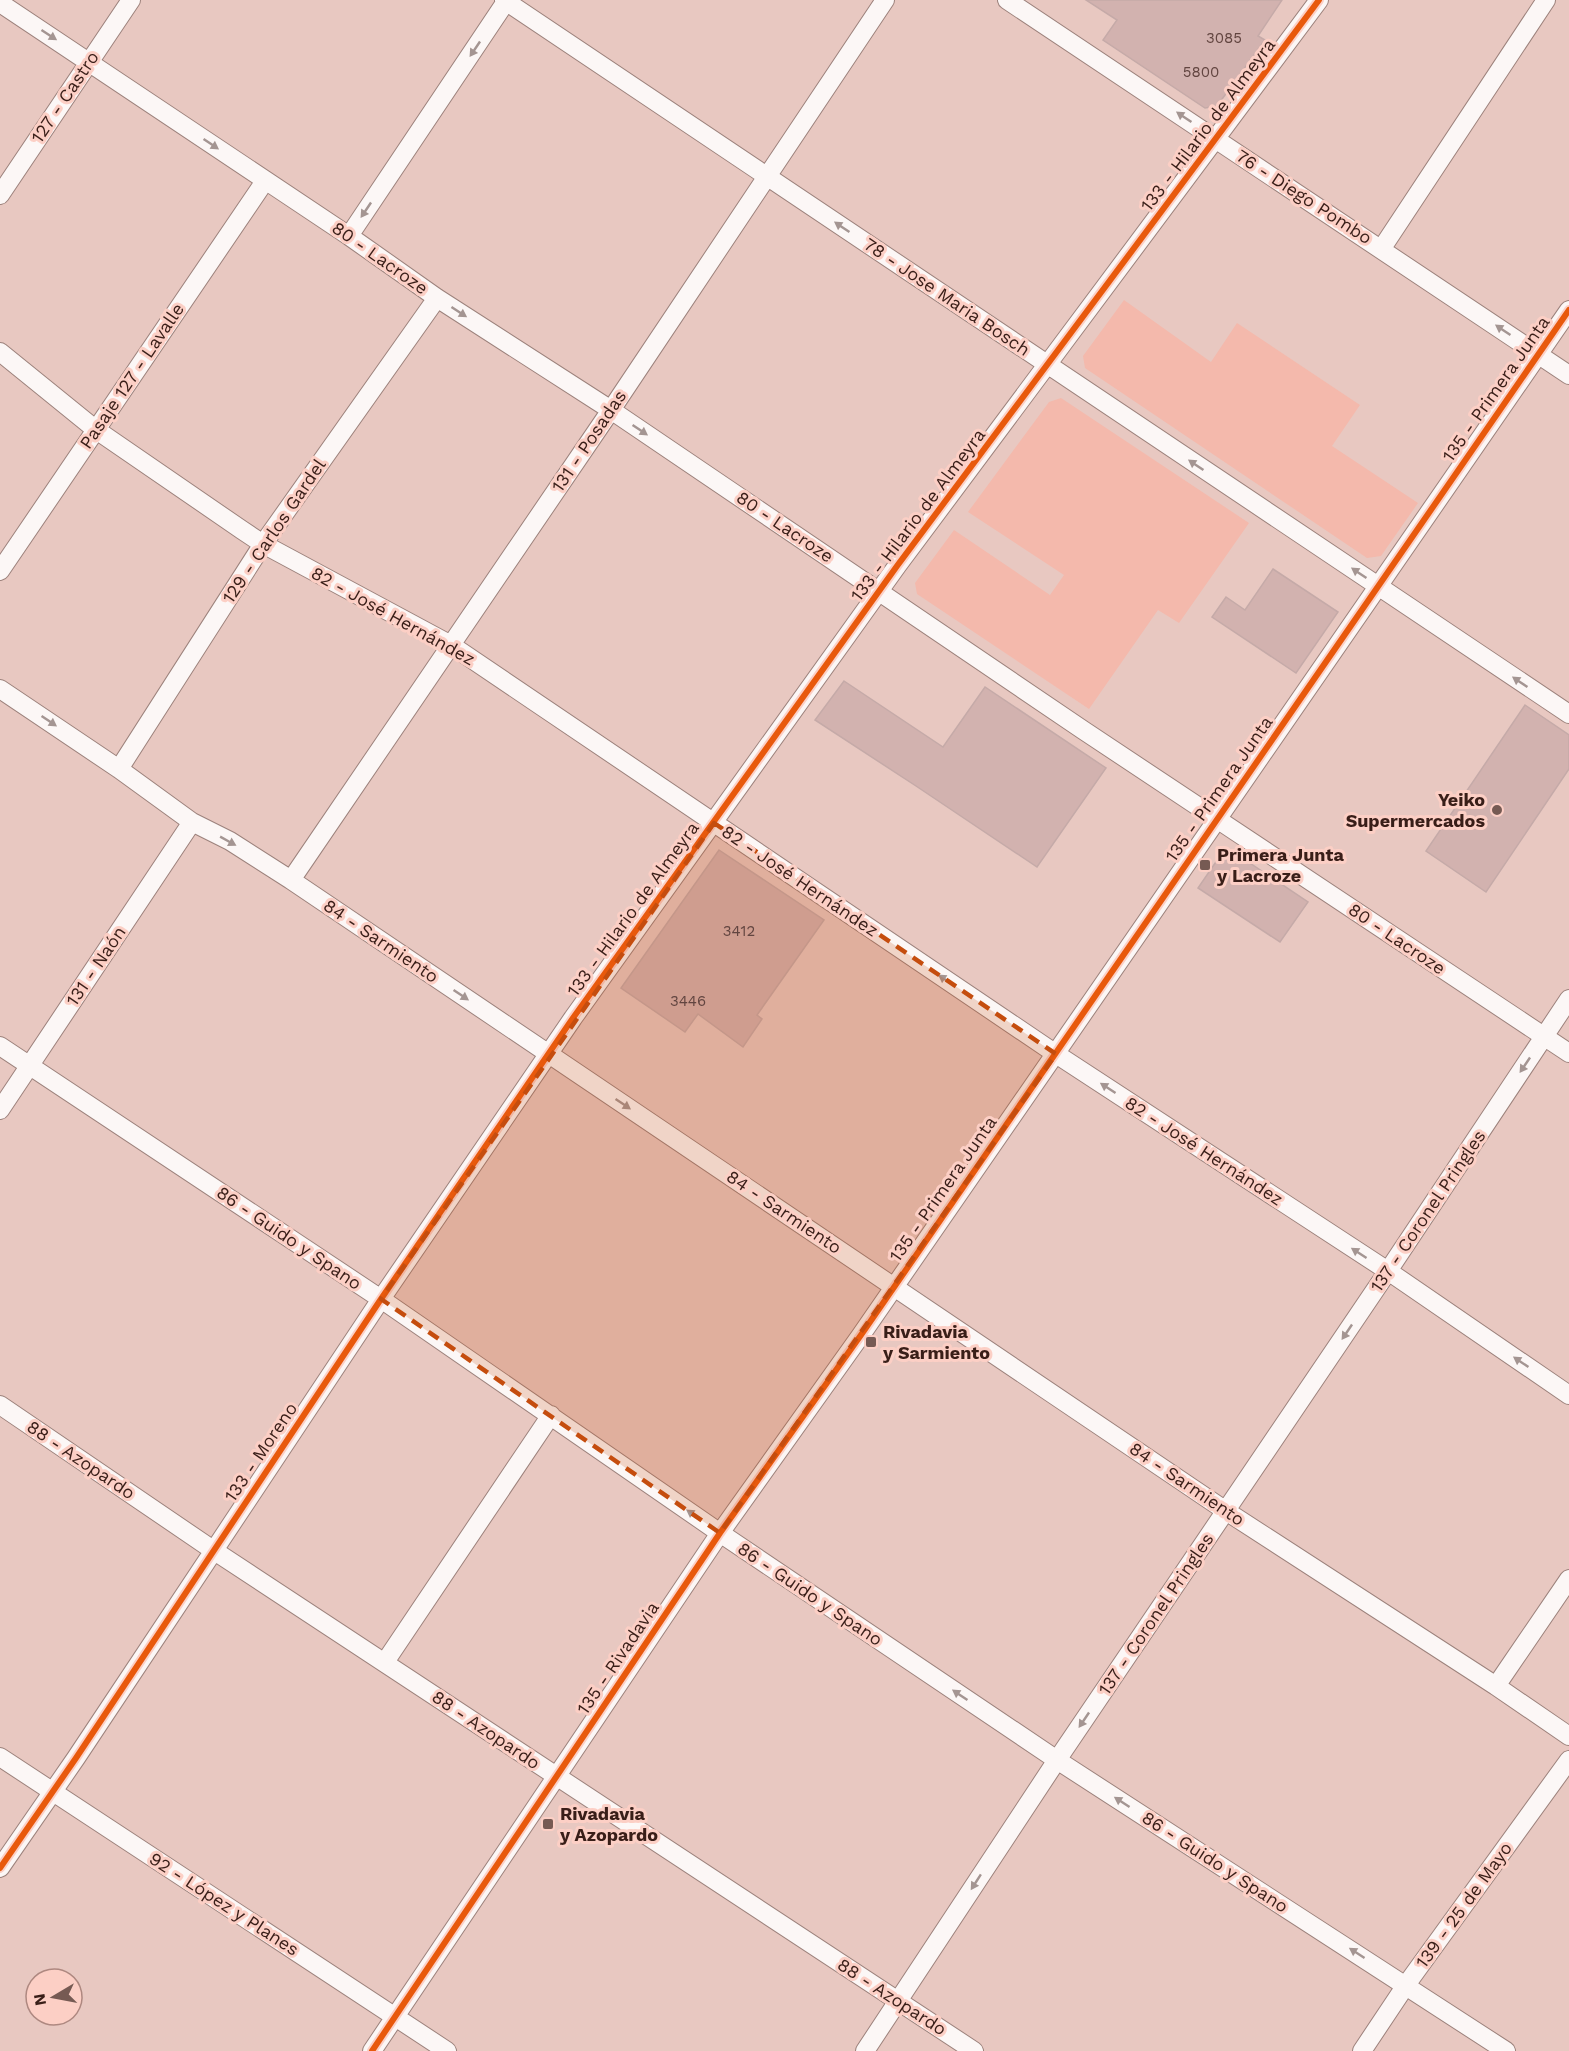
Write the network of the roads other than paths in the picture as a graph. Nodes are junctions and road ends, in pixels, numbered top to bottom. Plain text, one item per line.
1 (131, 0) edge
2 (506, 0) edge
3 (885, 0) edge
4 (1007, 0) edge
5 (1319, 0) edge
6 (1546, 0) edge
7 (0, 3) edge
8 (89, 61) junction
9 (1217, 139) junction
10 (766, 176) junction
11 (265, 181) junction
12 (0, 195) edge
13 (349, 236) junction
14 (1382, 248) junction
15 (437, 298) junction
16 (1569, 310) edge
17 (0, 352) edge
18 (1538, 354) junction
19 (1048, 366) junction
20 (1569, 375) edge
21 (611, 410) junction
22 (95, 429) junction
23 (263, 544) junction
24 (0, 571) edge
25 (1379, 586) junction
26 (880, 591) junction
27 (451, 645) junction
28 (0, 689) edge
29 (1569, 714) edge
30 (119, 769) junction
31 (1216, 819) junction
32 (192, 822) junction
33 (714, 823) junction
34 (291, 880) junction
35 (1569, 999) edge
36 (1544, 1036) junction
37 (0, 1046) edge
38 (1569, 1053) edge
39 (548, 1054) junction
40 (1056, 1054) junction
41 (29, 1065) junction
42 (0, 1110) edge
43 (1388, 1271) junction
44 (894, 1286) junction
45 (381, 1299) junction
46 (1569, 1395) edge
47 (0, 1405) edge
48 (551, 1415) junction
49 (1226, 1511) junction
50 (720, 1533) junction
51 (213, 1550) junction
52 (1569, 1579) edge
53 (385, 1662) junction
54 (1496, 1686) junction
55 (1569, 1736) edge
56 (0, 1757) edge
57 (1057, 1760) junction
58 (1569, 1760) edge
59 (556, 1777) junction
60 (53, 1792) junction
61 (0, 1868) edge
62 (1406, 1984) junction
63 (898, 2001) junction
64 (395, 2016) junction
65 (372, 2051) edge
66 (447, 2051) edge
67 (865, 2051) edge
68 (974, 2051) edge
69 (1362, 2051) edge
70 (1506, 2051) edge

1 - 8 street, 127 - Castro
2 - 10 street, 78 - Jose Maria Bosch
2 -> 13 street
3 - 10 street, 131 - Posadas
9 -> 4 street, 76 - Diego Pombo
5 - 9 street, 133 - Hilario de Almeyra
6 - 14 street
7 -> 8 street, 80 - Lacroze
8 -> 11 street, 80 - Lacroze
8 - 12 street, 127 - Castro
9 - 14 street, 76 - Diego Pombo
9 - 19 street, 133 - Hilario de Almeyra
19 -> 10 street, 78 - Jose Maria Bosch
10 - 21 street, 131 - Posadas
11 - 13 street, 80 - Lacroze
11 - 22 street, Pasaje 127 - Lavalle
13 - 15 street, 80 - Lacroze
18 -> 14 street, 76 - Diego Pombo
15 -> 21 street, 80 - Lacroze
15 - 23 street, 129 - Carlos Gardel
16 - 18 street, 135 - Primera Junta
17 - 22 street, 82 - José Hernández
18 - 20 street, 76 - Diego Pombo
18 - 25 street, 135 - Primera Junta
25 -> 19 street, 78 - Jose Maria Bosch
19 - 26 street, 133 - Hilario de Almeyra
21 -> 26 street, 80 - Lacroze
21 - 27 street, 131 - Posadas
22 - 23 street, 82 - José Hernández
22 - 24 street, Pasaje 127 - Lavalle
23 - 27 street, 82 - José Hernández
23 - 30 street, 129 - Carlos Gardel
29 -> 25 street, 78 - Jose Maria Bosch
25 - 31 street, 135 - Primera Junta
26 - 31 street, 80 - Lacroze
26 - 33 street, 133 - Hilario de Almeyra
27 - 33 street, 82 - José Hernández
27 - 34 street, 131 - Posadas
28 -> 30 street, 84 - Sarmiento
30 - 32 street, 84 - Sarmiento
31 - 36 street, 80 - Lacroze
31 - 40 street, 135 - Primera Junta
32 -> 34 street, 84 - Sarmiento
32 - 41 street, 131 - Naón
33 - 39 street, 133 - Hilario de Almeyra
40 -> 33 street, 82 - José Hernández
34 -> 39 street, 84 - Sarmiento
35 - 36 street, 137 - Coronel Pringles
36 - 38 street, 80 - Lacroze
36 -> 43 street, 137 - Coronel Pringles
37 - 41 street, 86 - Guido y Spano
39 -> 44 street, 84 - Sarmiento
39 - 45 street, 133 - Moreno
43 -> 40 street, 82 - José Hernández
40 - 44 street, 135 - Primera Junta
41 - 42 street, 131 - Naón
41 - 45 street, 86 - Guido y Spano
46 -> 43 street, 82 - José Hernández
43 -> 49 street, 137 - Coronel Pringles
44 - 49 street, 84 - Sarmiento
44 - 50 street, 135 - Rivadavia
45 - 48 street, 86 - Guido y Spano
45 - 51 street, 133 - Moreno
47 - 51 street, 88 - Azopardo
50 -> 48 street, 86 - Guido y Spano
48 - 53 street
49 - 54 street, 84 - Sarmiento
49 -> 57 street, 137 - Coronel Pringles
57 -> 50 street, 86 - Guido y Spano
50 - 59 street, 135 - Rivadavia
51 - 53 street, 88 - Azopardo
51 - 60 street, 133 - Moreno
52 - 54 street
53 - 59 street, 88 - Azopardo
54 - 55 street, 84 - Sarmiento
56 - 60 street, 92 - López y Planes
62 -> 57 street, 86 - Guido y Spano
57 -> 63 street, 137 - Coronel Pringles
58 - 62 street, 139 - 25 de Mayo
59 - 63 street, 88 - Azopardo
59 - 64 street, 135 - Rivadavia
60 - 61 street, 133 - Moreno
60 - 64 street, 92 - López y Planes
62 - 69 street, 139 - 25 de Mayo
62 - 70 street, 86 - Guido y Spano
63 - 67 street, 137 - Coronel Pringles
63 - 68 street, 88 - Azopardo
64 - 65 street, 135 - Rivadavia
64 - 66 street, 92 - López y Planes

